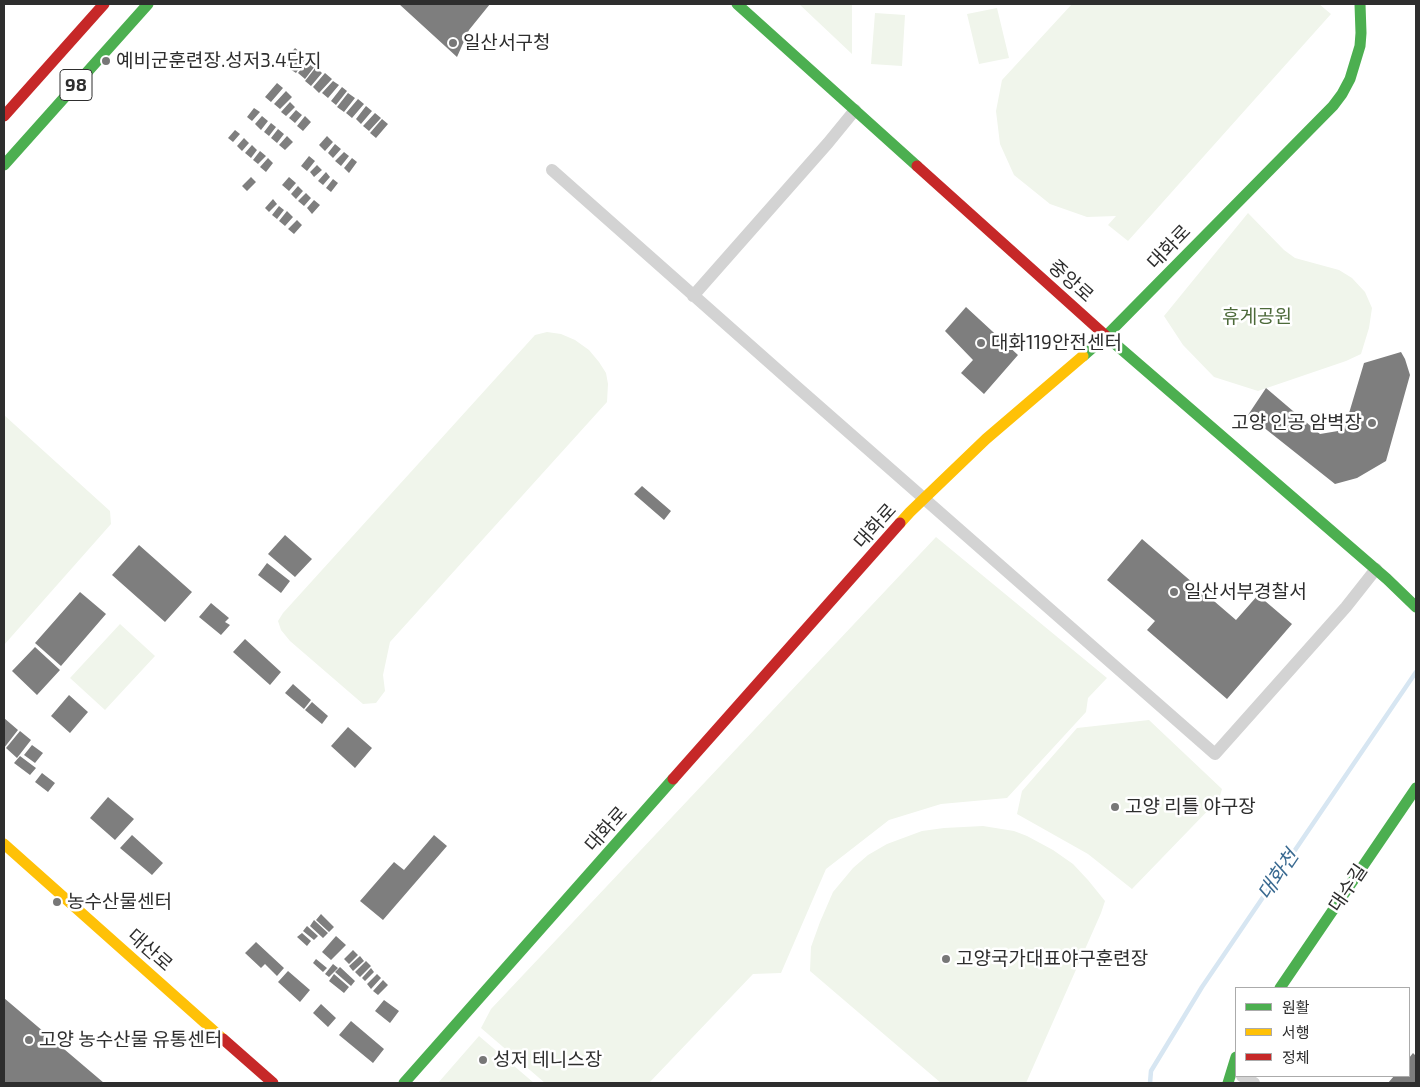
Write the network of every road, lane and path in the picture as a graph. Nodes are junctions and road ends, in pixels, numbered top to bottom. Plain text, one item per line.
1 (104, 4) edge
2 (148, 4) edge
3 (737, 4) edge
4 (1360, 4) edge
5 (855, 110) junction
6 (4, 116) edge
7 (4, 165) edge
8 (552, 170) dead end
9 (693, 296) junction
10 (1106, 336) junction
11 (924, 498) junction
12 (1376, 569) junction
13 (1416, 607) edge
14 (1416, 788) edge
15 (4, 844) edge
16 (1281, 987) edge
17 (274, 1083) edge
18 (404, 1083) edge

1 - 6 street, 98
2 - 7 street, 98
3 - 5 street, 중앙로
4 - 10 street, 대화로
5 - 9 street
5 - 10 street, 중앙로
8 - 9 street
9 - 11 street
10 - 11 street, 대화로
10 - 12 street, 중앙로
11 - 12 street
11 - 18 street, 대화로
12 - 13 street, 중앙로
14 - 16 street, 대수길
15 - 17 street, 대산로

